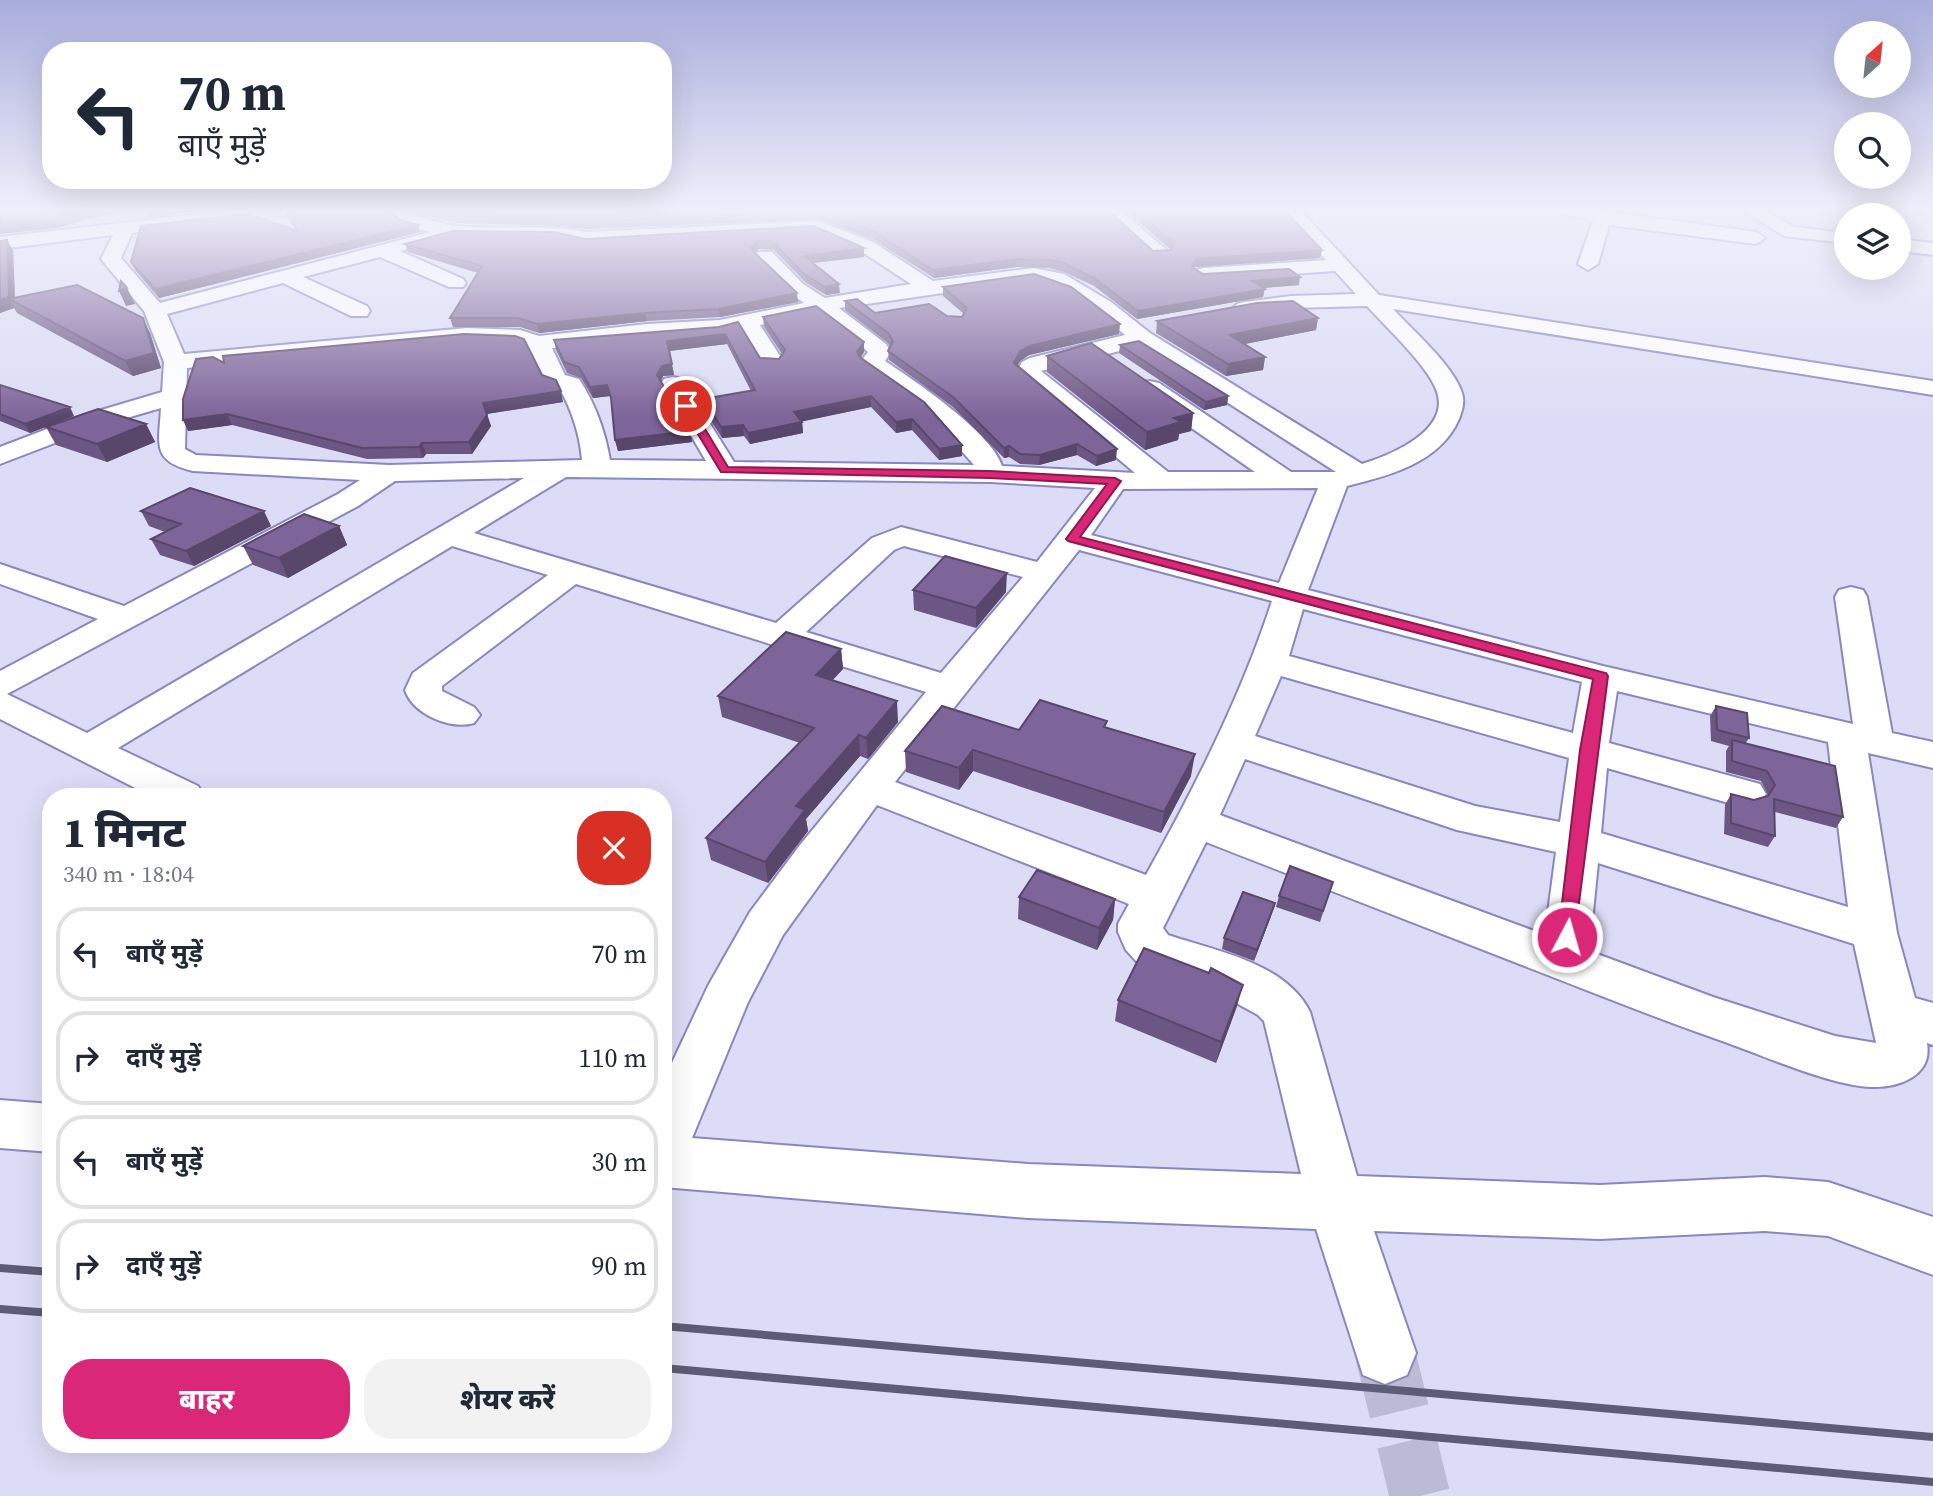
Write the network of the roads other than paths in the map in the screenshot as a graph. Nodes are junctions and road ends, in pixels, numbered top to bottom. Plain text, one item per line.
1 (129, 279) edge
2 (274, 279) edge
3 (290, 279) edge
4 (446, 279) edge
5 (787, 279) edge
6 (909, 279) edge
7 (987, 279) edge
8 (1004, 279) edge
9 (1057, 279) edge
10 (1354, 279) edge
11 (990, 281) junction
12 (456, 283) dead end
13 (930, 295) junction
14 (1373, 300) junction
15 (821, 304) junction
16 (155, 311) junction
17 (359, 311) dead end
18 (1221, 311) edge
19 (748, 323) junction
20 (1143, 331) junction
21 (538, 343) junction
22 (1093, 349) junction
23 (176, 362) junction
24 (772, 362) edge
25 (673, 384) dead end
26 (1933, 388) edge
27 (174, 396) junction
28 (0, 456) edge
29 (597, 468) junction
30 (559, 469) junction
31 (725, 470) junction
32 (389, 473) junction
33 (990, 474) junction
34 (1348, 477) junction
35 (1115, 481) junction
36 (1286, 481) junction
37 (1163, 482) junction
38 (449, 535) junction
39 (1072, 539) junction
40 (572, 572) junction
41 (0, 573) edge
42 (1044, 573) junction
43 (1290, 596) junction
44 (1851, 597) dead end
45 (127, 618) junction
46 (783, 635) junction
47 (1270, 662) junction
48 (1601, 676) junction
49 (0, 685) edge
50 (949, 687) junction
51 (0, 704) edge
52 (461, 715) dead end
53 (1861, 738) junction
54 (1233, 742) junction
55 (88, 749) junction
56 (1588, 750) junction
57 (1933, 755) edge
58 (870, 787) junction
59 (168, 788) edge
60 (1746, 794) dead end
61 (1196, 822) junction
62 (1578, 841) junction
63 (1156, 896) junction
64 (1874, 933) junction
65 (1564, 961) junction
66 (1914, 1018) edge
67 (672, 1121) edge
68 (0, 1124) edge
69 (42, 1127) edge
70 (672, 1162) edge
71 (1336, 1202) junction
72 (1933, 1246) edge
73 (1385, 1353) tunnel mouth

1 - 16 street
2 - 16 street
3 - 17 street
4 - 12 street
5 - 15 street
6 - 13 street
7 - 11 street
8 - 11 street
9 - 20 street
10 - 14 street
11 - 13 street
13 - 15 street
14 - 18 street
14 - 26 street
14 - 34 street
15 - 19 street
15 - 33 street
16 - 23 street
19 - 21 street
19 - 24 street
20 - 22 street
20 - 34 street
21 - 23 street
21 - 29 street
22 - 36 street
22 - 37 street
23 - 27 street
25 - 31 street
27 - 28 street
27 - 32 street
29 - 30 street
29 - 31 street
30 - 32 street
30 - 38 street
31 - 33 street
32 - 45 street
33 - 35 street
34 - 36 street
34 - 43 street
35 - 37 street
35 - 39 street
36 - 37 street
38 - 40 street
38 - 55 street
39 - 42 street
39 - 43 street
40 - 46 street
40 - 52 street
41 - 45 street
42 - 46 street
42 - 50 street
43 - 47 street
43 - 48 street
44 - 53 street
45 - 49 street
46 - 50 street
47 - 54 street
47 - 56 street
48 - 53 street
48 - 56 street
50 - 58 street
51 - 55 street
53 - 57 street
53 - 64 street
54 - 61 street
54 - 62 street
55 - 59 street
56 - 60 street
56 - 62 street
58 - 63 street
58 - 67 street
61 - 63 street
61 - 65 street
62 - 64 street
62 - 65 street
63 - 71 street
64 - 66 street
65 - 66 street
68 - 69 street
70 - 71 street
71 - 72 street
71 - 73 street

